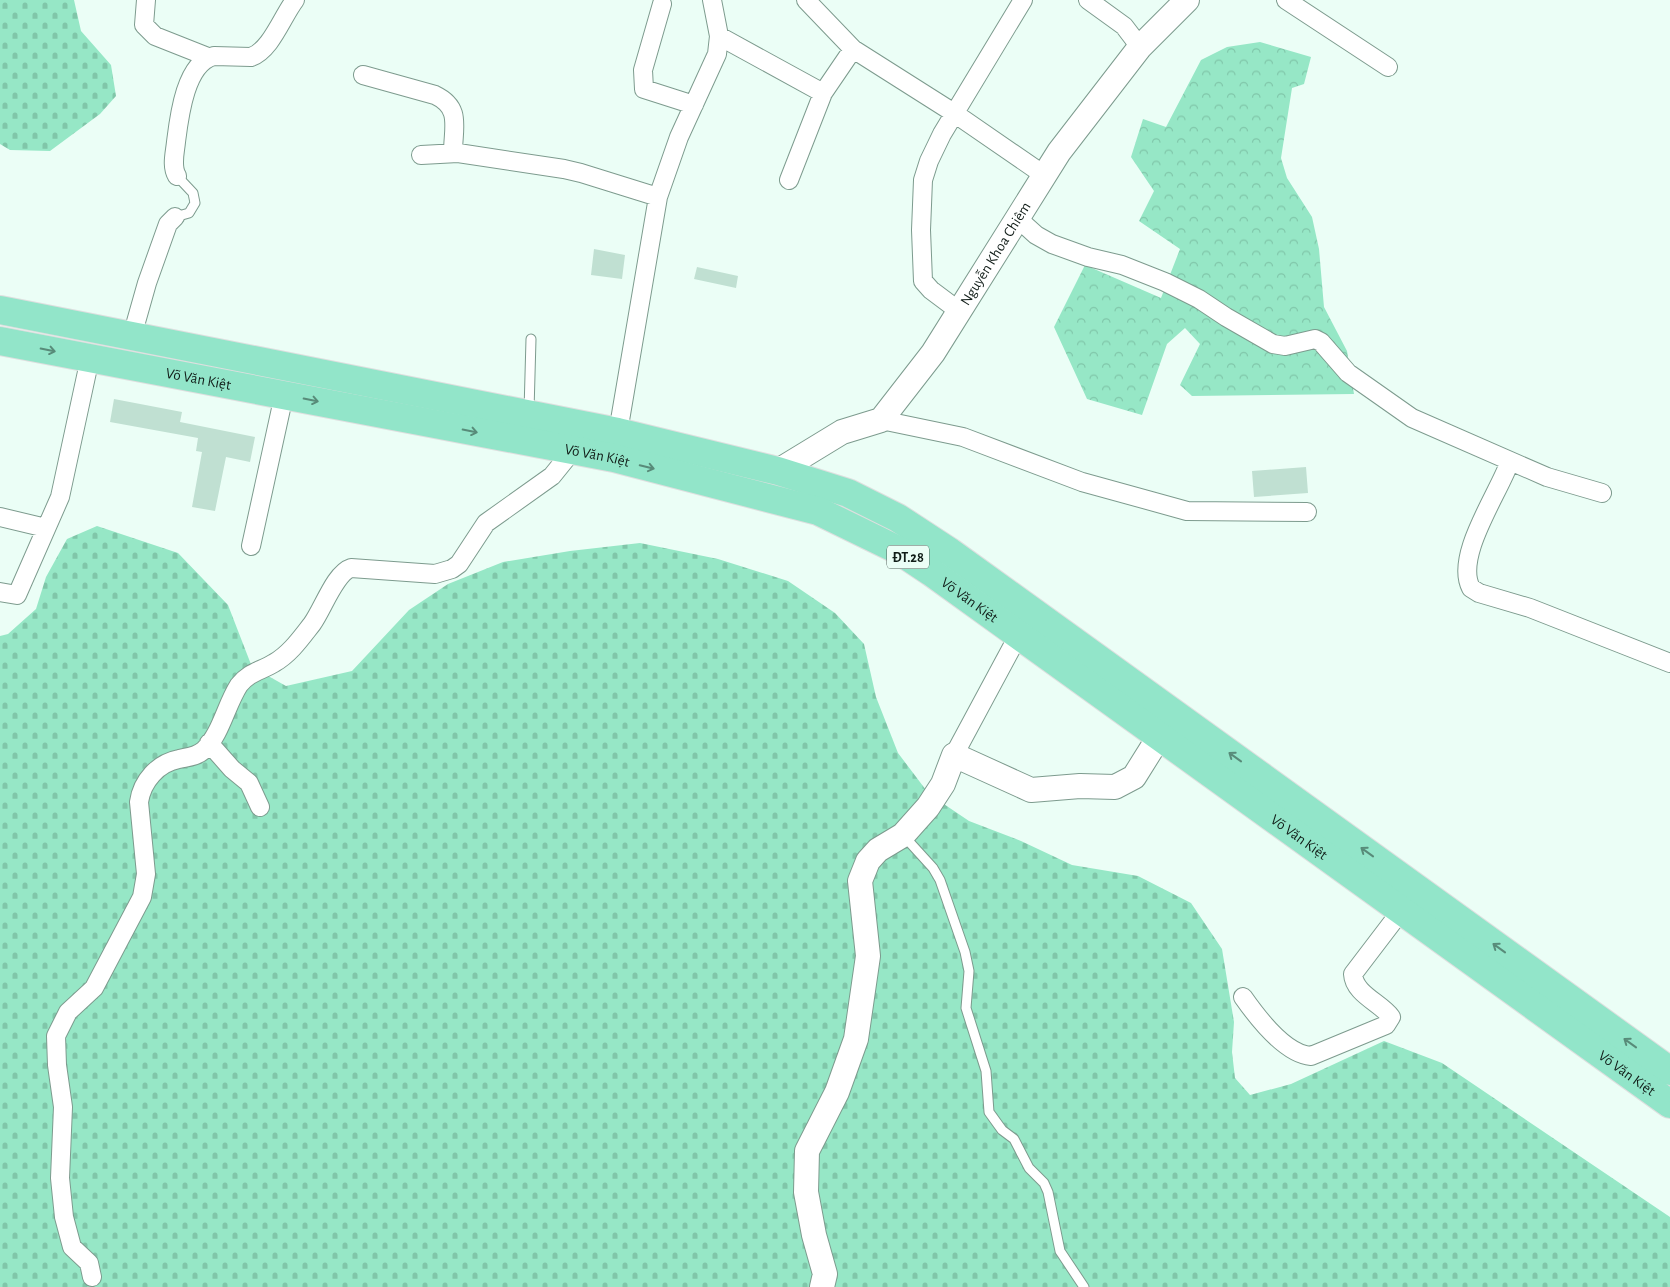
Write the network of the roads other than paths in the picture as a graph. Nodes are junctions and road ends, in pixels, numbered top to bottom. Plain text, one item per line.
1 (146, 0) edge
2 (295, 0) edge
3 (712, 0) edge
4 (806, 0) edge
5 (1023, 0) edge
6 (1088, 0) edge
7 (1186, 0) edge
8 (1286, 0) edge
9 (662, 4) dead end
10 (719, 36) junction
11 (1140, 47) junction
12 (853, 49) junction
13 (208, 57) junction
14 (1388, 67) dead end
15 (363, 75) dead end
16 (823, 93) junction
17 (694, 105) junction
18 (954, 112) junction
19 (453, 154) junction
20 (421, 155) dead end
21 (1044, 175) junction
22 (177, 176) joint
23 (789, 180) dead end
24 (658, 197) junction
25 (175, 217) joint
26 (1016, 217) junction
27 (0, 310) edge
28 (959, 311) junction
29 (132, 336) junction
30 (531, 339) dead end
31 (0, 341) edge
32 (205, 350) junction
33 (90, 358) junction
34 (200, 379) junction
35 (284, 395) junction
36 (529, 414) junction
37 (881, 420) junction
38 (618, 432) junction
39 (573, 450) junction
40 (1510, 460) junction
41 (778, 471) junction
42 (1602, 493) dead end
43 (770, 498) junction
44 (1307, 512) dead end
45 (0, 517) edge
46 (46, 528) junction
47 (251, 546) dead end
48 (0, 592) edge
49 (1018, 636) junction
50 (1670, 663) edge
51 (1176, 715) junction
52 (1159, 737) junction
53 (209, 743) junction
54 (954, 755) junction
55 (260, 806) dead end
56 (903, 835) junction
57 (1401, 911) junction
58 (1243, 996) dead end
59 (1670, 1071) edge
60 (1670, 1104) edge
61 (92, 1277) dead end
62 (822, 1287) edge
63 (1084, 1287) edge

1 - 13 street
2 - 13 street
3 - 10 street
4 - 12 street
5 - 18 street
6 - 11 street
7 - 11 street, Nguyễn Khoa Chiêm
8 - 14 street
9 - 17 street
10 - 16 street
10 - 17 street
11 - 21 street, Nguyễn Khoa Chiêm
12 - 16 street
12 - 18 street
13 - 22 street
15 - 19 street
16 - 23 street
17 - 24 street
18 - 21 street
18 - 28 street
19 - 20 street
19 - 24 street
21 - 26 street, Nguyễn Khoa Chiêm
22 - 25 lane
24 - 38 street
25 - 29 street
26 - 28 street, Nguyễn Khoa Chiêm
26 - 40 street
27 - 29 main road, Võ Văn Kiệt / ĐT.28
28 - 37 street, Nguyễn Khoa Chiêm
29 - 32 main road, Võ Văn Kiệt / ĐT.28
30 - 36 lane
31 -> 33 main road, Võ Văn Kiệt / ĐT.28
32 - 34 main road
32 - 36 main road, Võ Văn Kiệt / ĐT.28
33 - 34 main road, Võ Văn Kiệt / ĐT.28
33 - 46 street
34 - 35 main road, Võ Văn Kiệt / ĐT.28
35 -> 39 main road, Võ Văn Kiệt / ĐT.28
35 - 47 street
36 - 38 main road, Võ Văn Kiệt / ĐT.28
37 - 41 street
37 - 44 street
38 - 41 main road, Võ Văn Kiệt / ĐT.28
39 -> 43 main road, Võ Văn Kiệt / ĐT.28
39 - 53 street
40 - 42 street
40 - 50 street
41 - 43 main road
41 - 51 main road, Võ Văn Kiệt / ĐT.28
43 - 49 main road, Võ Văn Kiệt / ĐT.28
45 - 46 street
46 - 48 street
49 - 52 main road, Võ Văn Kiệt / ĐT.28
49 - 54 street
51 - 52 main road
59 -> 51 main road, Võ Văn Kiệt / ĐT.28
52 - 54 street
52 - 57 main road, Võ Văn Kiệt / ĐT.28
53 - 55 street
53 - 61 street
54 - 56 street
56 - 62 street
56 - 63 lane
57 - 58 street
57 - 60 main road, Võ Văn Kiệt / ĐT.28

